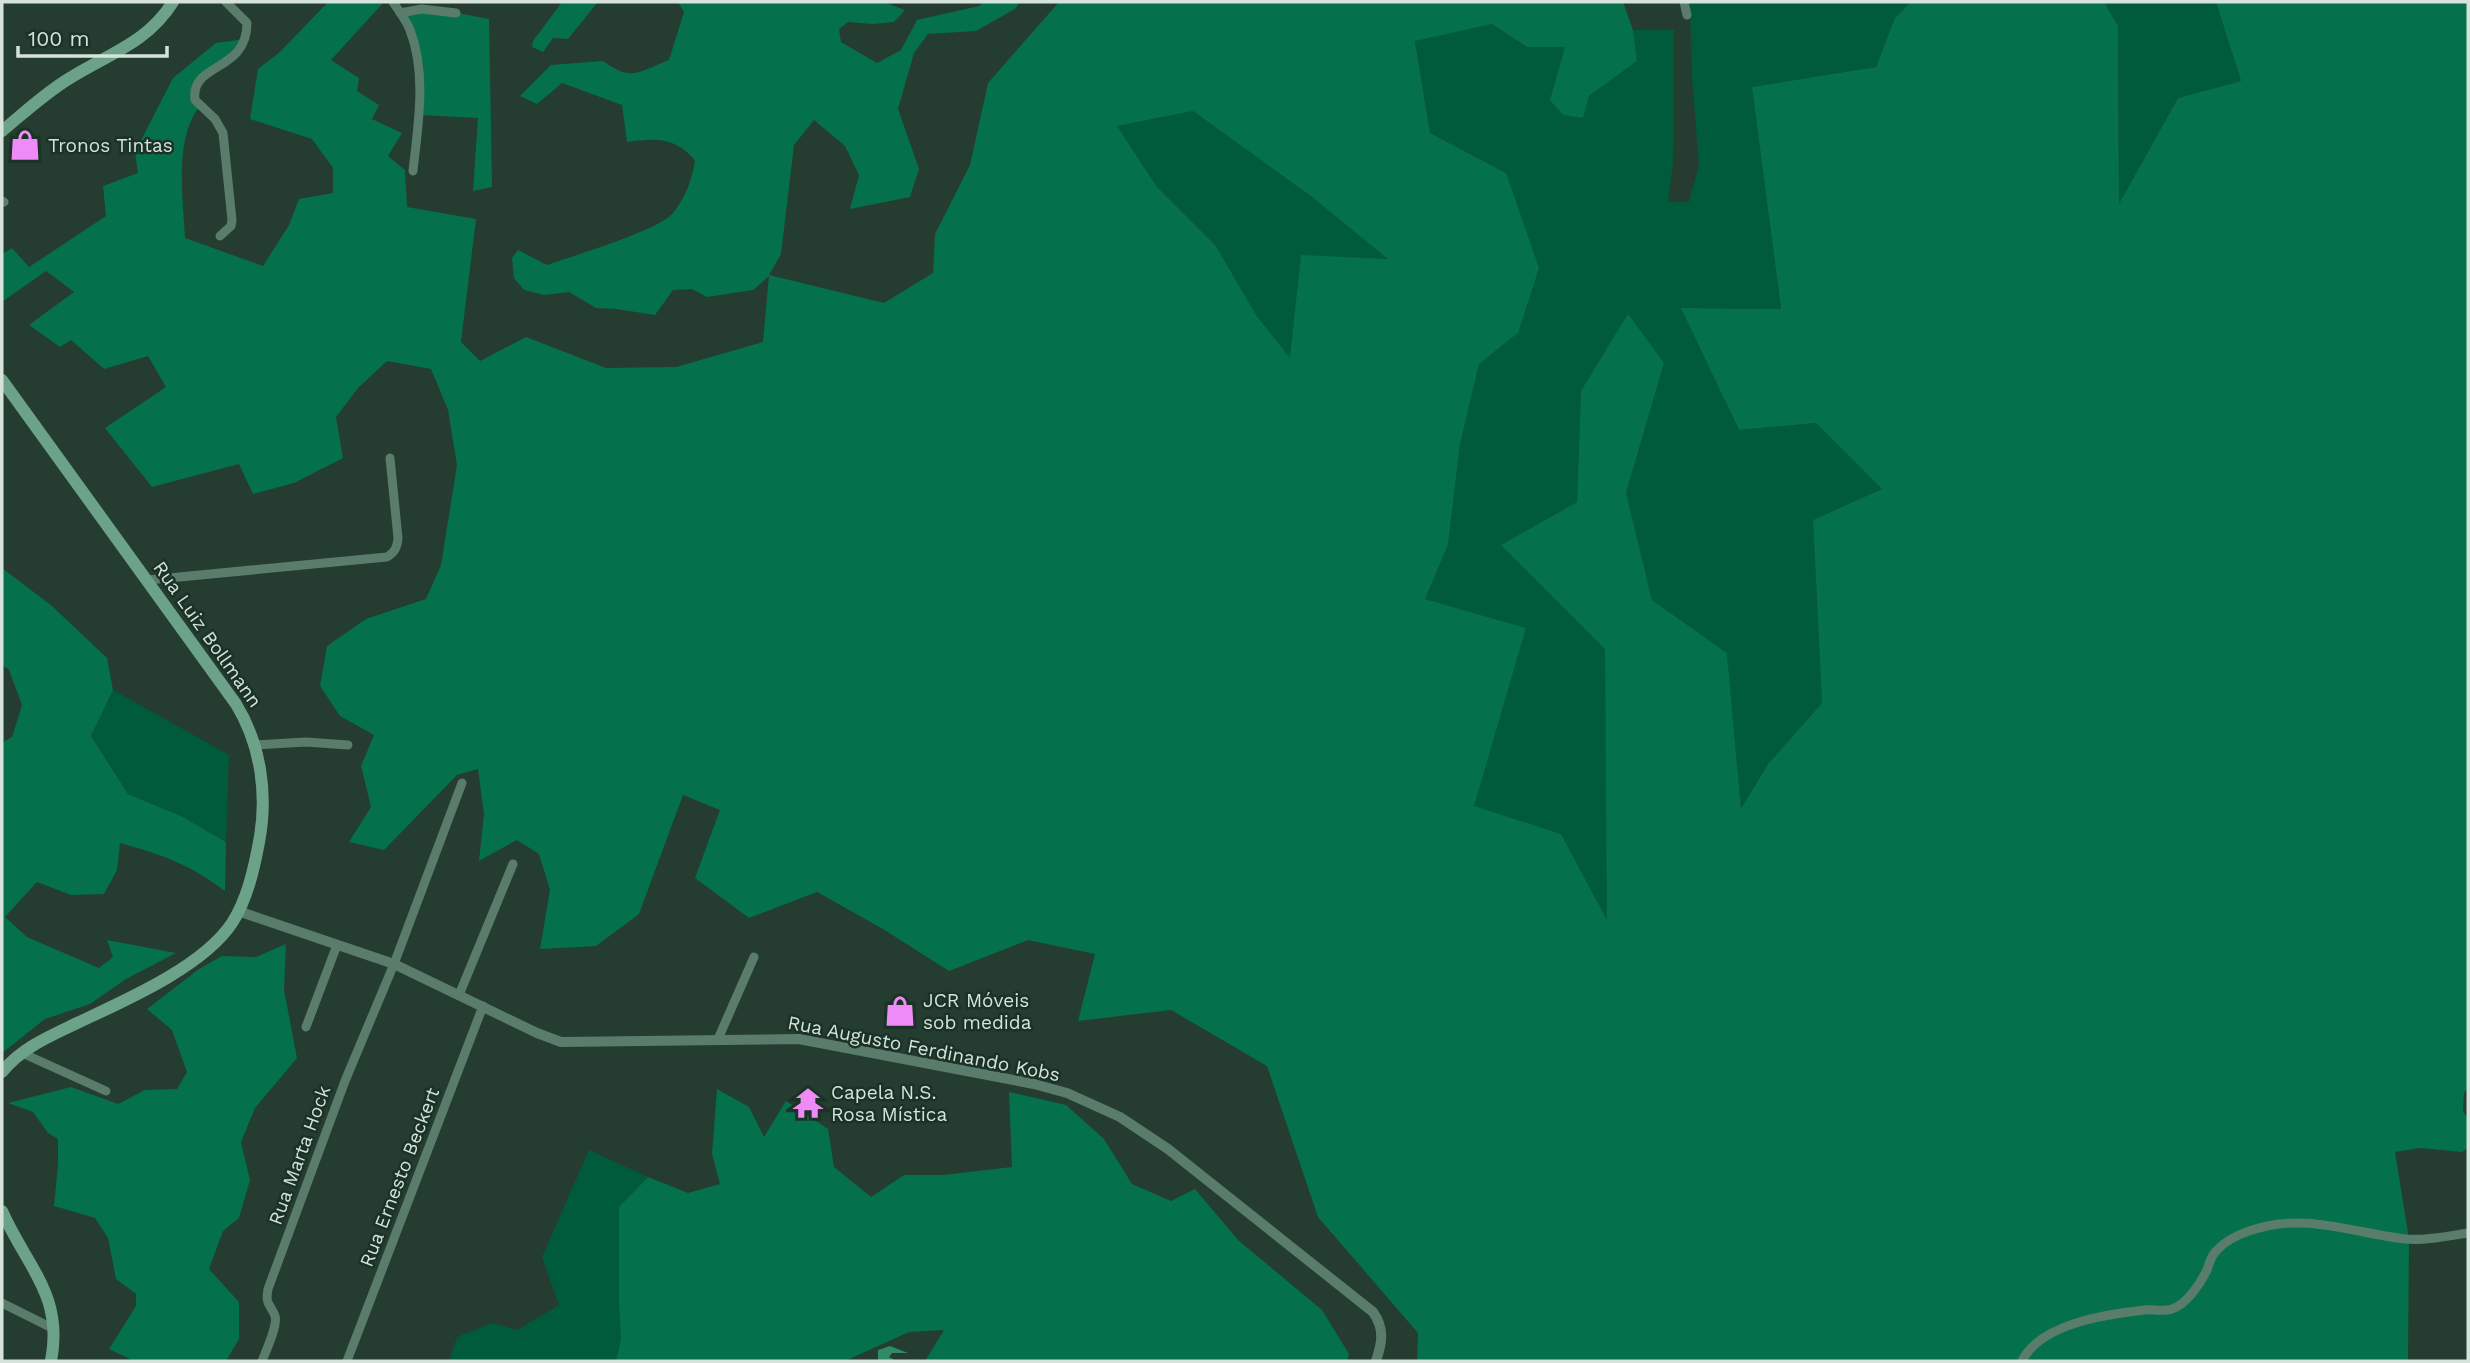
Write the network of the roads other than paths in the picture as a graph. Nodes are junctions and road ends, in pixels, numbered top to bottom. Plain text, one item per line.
1 (173, 2) edge
2 (226, 2) edge
3 (393, 2) edge
4 (1684, 2) edge
5 (400, 13) junction
6 (456, 13) dead end
7 (1687, 15) dead end
8 (2, 131) edge
9 (413, 171) dead end
10 (220, 236) dead end
11 (2, 380) edge
12 (390, 458) dead end
13 (148, 580) junction
14 (255, 745) junction
15 (348, 745) dead end
16 (462, 783) dead end
17 (513, 864) dead end
18 (239, 911) junction
19 (337, 945) junction
20 (754, 957) dead end
21 (394, 964) junction
22 (459, 995) junction
23 (483, 1006) junction
24 (306, 1027) dead end
25 (718, 1039) junction
26 (22, 1053) junction
27 (2, 1072) edge
28 (106, 1091) dead end
29 (2, 1211) edge
30 (2468, 1233) edge
31 (2, 1303) edge
32 (54, 1329) junction
33 (51, 1361) edge
34 (262, 1361) edge
35 (347, 1361) edge
36 (1376, 1361) edge
37 (2022, 1361) edge

1 - 8 main road
2 - 10 street
3 - 5 street
4 - 7 street
5 - 6 street
5 - 9 street
11 - 13 main road, Rua Luiz Bollmann
12 - 13 street
13 - 14 main road, Rua Luiz Bollmann
14 - 15 street
14 - 18 main road, Rua Luiz Bollmann
16 - 21 street, Rua Marta Hock
17 - 22 street
18 - 19 street, Rua Augusto Ferdinando Kobs
18 - 26 main road, Rua Luiz Bollmann
19 - 21 street, Rua Augusto Ferdinando Kobs
19 - 24 street
20 - 25 street
21 - 22 street, Rua Augusto Ferdinando Kobs
21 - 34 street, Rua Marta Hock
22 - 23 street, Rua Augusto Ferdinando Kobs
23 - 25 street, Rua Augusto Ferdinando Kobs
23 - 35 street, Rua Ernesto Beckert
25 - 36 street, Rua Augusto Ferdinando Kobs
26 - 27 main road, Rua Luiz Bollmann
26 - 28 street
29 - 32 main road
30 - 37 street
31 - 32 street
32 - 33 main road

